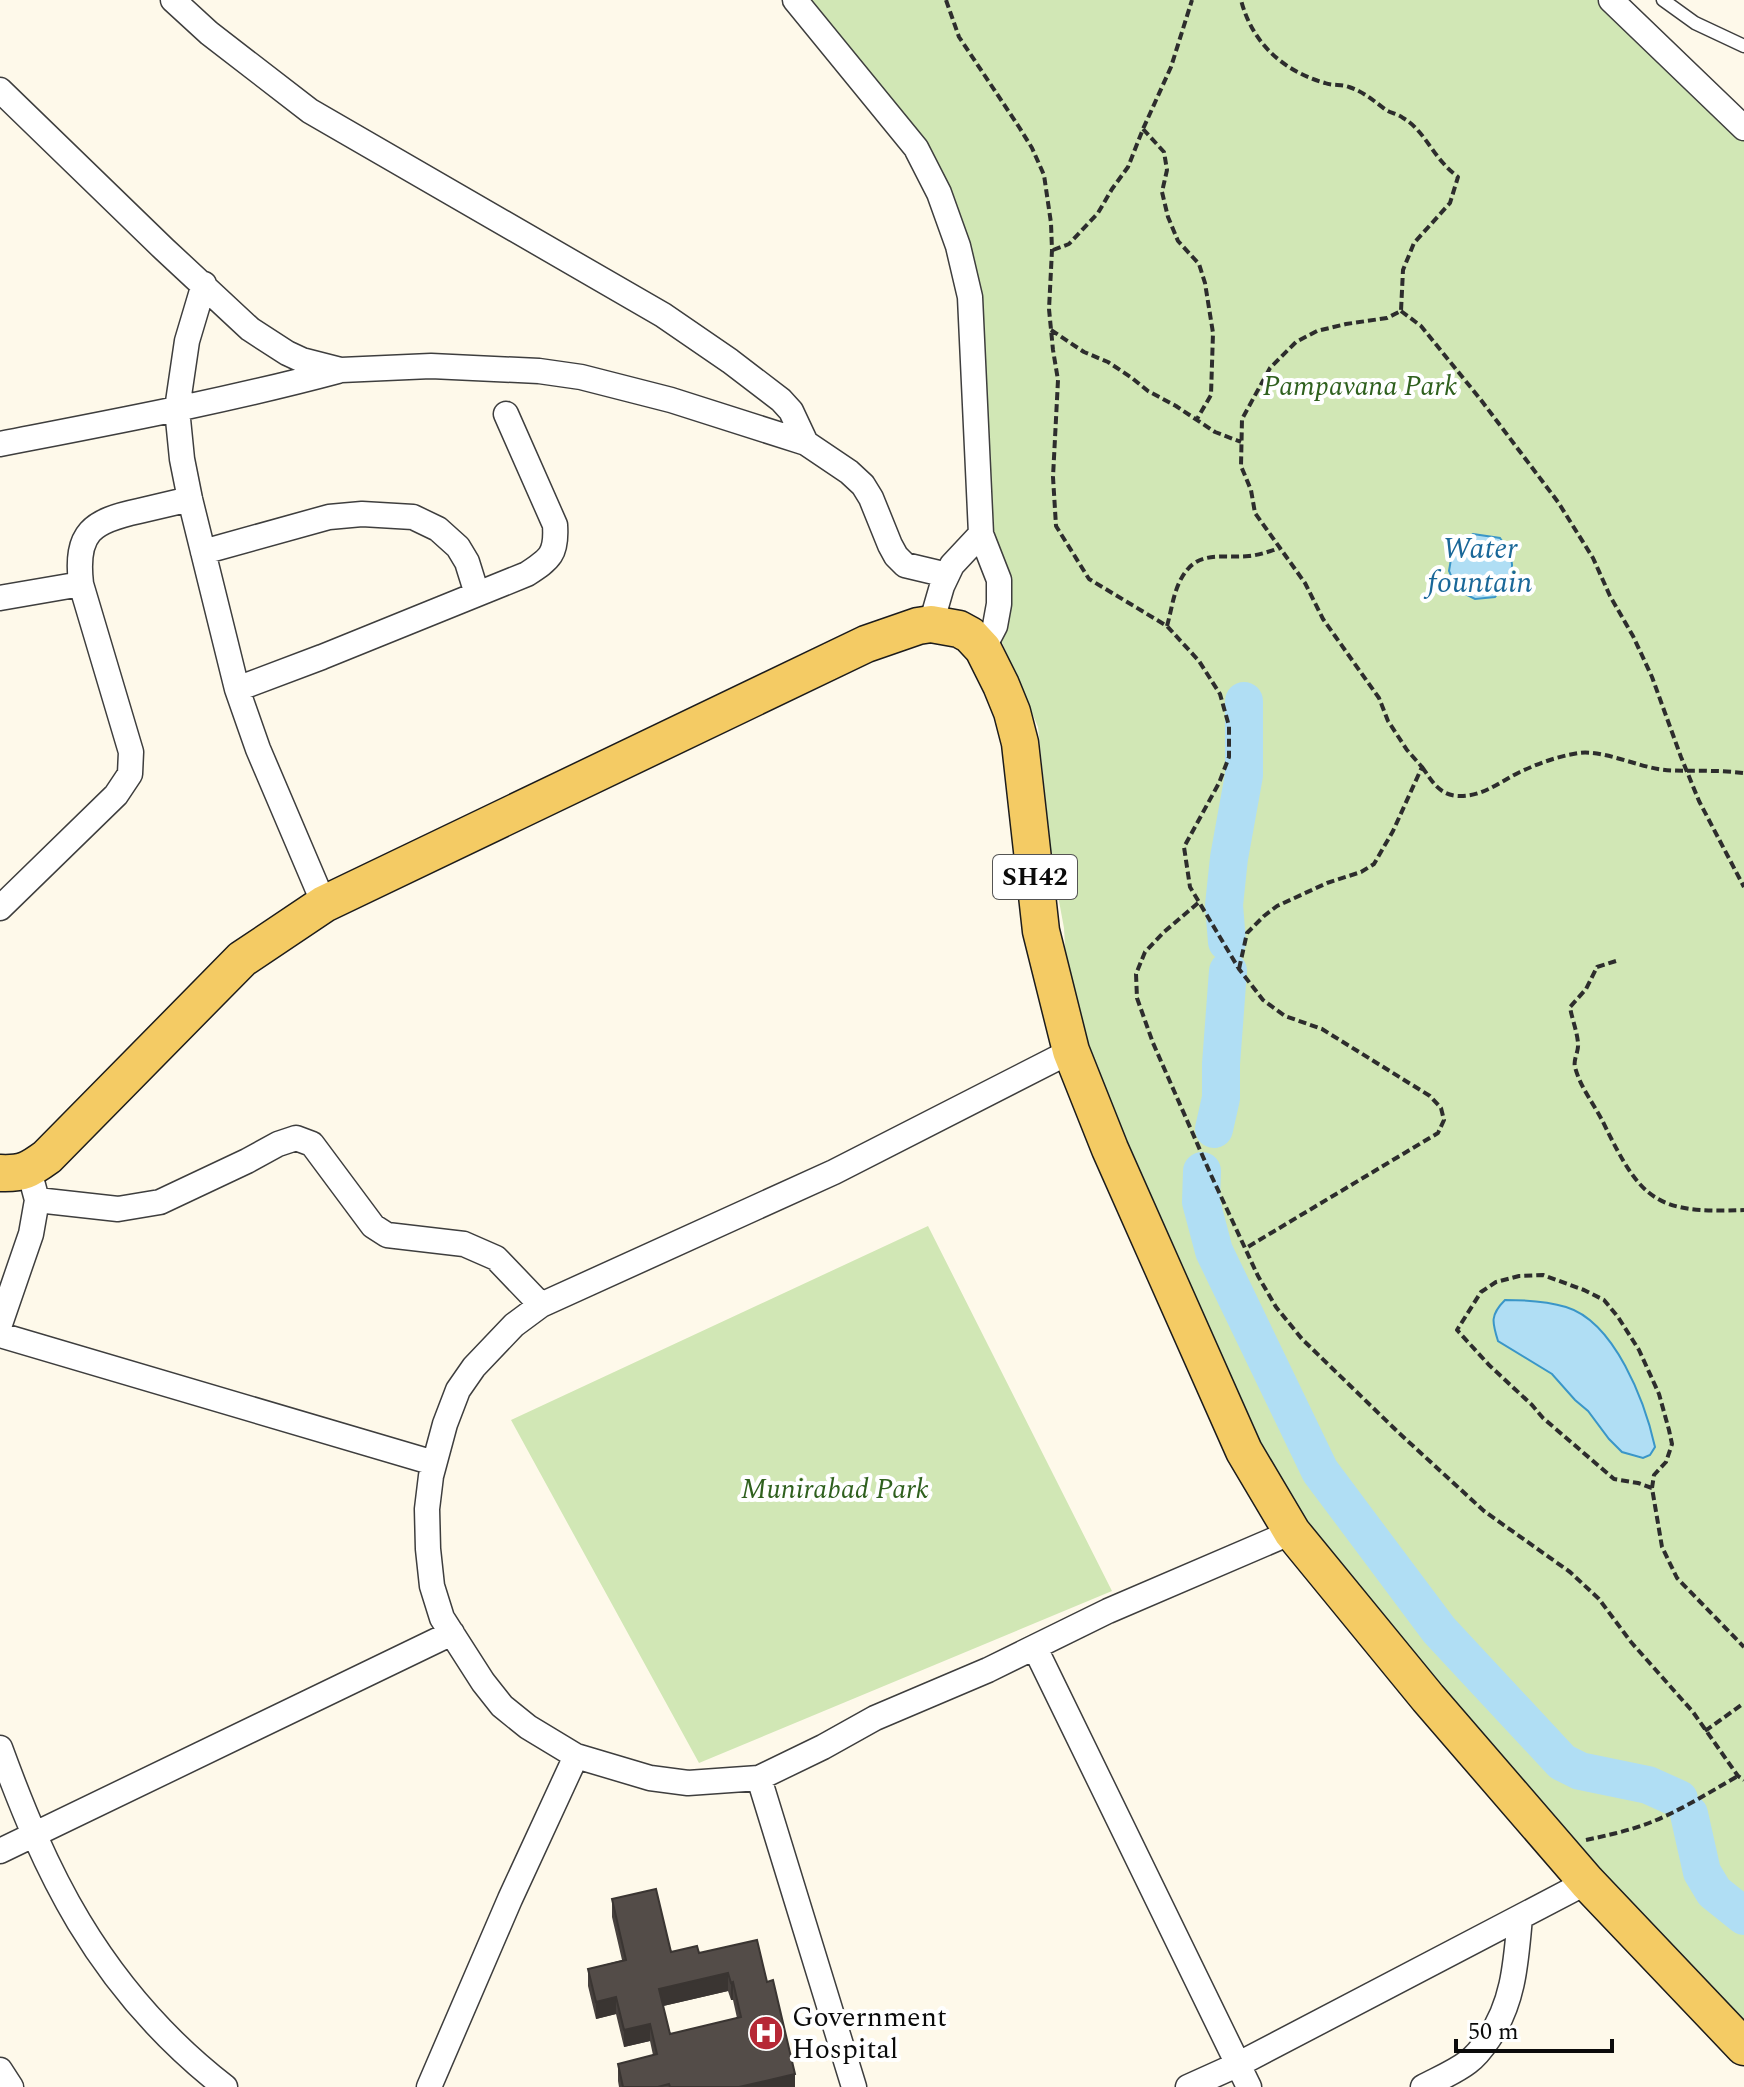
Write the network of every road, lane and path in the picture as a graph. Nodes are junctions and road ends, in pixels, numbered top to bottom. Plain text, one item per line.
1 (173, 0) edge
2 (795, 0) edge
3 (946, 0) edge
4 (1192, 0) edge
5 (1241, 0) edge
6 (1611, 0) edge
7 (1663, 0) edge
8 (1744, 46) edge
9 (0, 90) edge
10 (1744, 128) edge
11 (1143, 129) junction
12 (1052, 250) junction
13 (204, 284) junction
14 (1401, 311) junction
15 (1051, 330) junction
16 (341, 370) junction
17 (177, 409) junction
18 (506, 414) dead end
19 (1197, 419) junction
20 (1241, 442) junction
21 (806, 443) junction
22 (0, 444) edge
23 (190, 499) junction
24 (981, 534) junction
25 (1280, 548) junction
26 (203, 552) junction
27 (947, 575) junction
28 (81, 584) junction
29 (477, 594) junction
30 (0, 598) edge
31 (931, 624) junction
32 (1167, 626) junction
33 (983, 649) junction
34 (237, 689) junction
35 (1422, 767) junction
36 (1687, 772) junction
37 (1744, 773) edge
38 (1744, 887) edge
39 (1198, 903) junction
40 (324, 904) junction
41 (0, 908) edge
42 (1616, 961) dead end
43 (1239, 969) junction
44 (1071, 1051) junction
45 (22, 1181) edge
46 (1744, 1210) edge
47 (1246, 1248) junction
48 (541, 1305) junction
49 (0, 1324) edge
50 (0, 1335) edge
51 (434, 1463) junction
52 (1652, 1488) junction
53 (1292, 1532) junction
54 (452, 1633) junction
55 (1744, 1647) edge
56 (1035, 1648) junction
57 (1744, 1703) edge
58 (1705, 1731) junction
59 (0, 1748) edge
60 (576, 1756) junction
61 (1738, 1776) junction
62 (759, 1778) junction
63 (1744, 1780) edge
64 (34, 1834) junction
65 (1557, 1847) junction
66 (0, 1851) edge
67 (1587, 1882) junction
68 (1520, 1917) junction
69 (1744, 2047) edge
70 (1239, 2064) junction
71 (0, 2070) edge
72 (11, 2087) edge
73 (225, 2087) edge
74 (429, 2087) edge
75 (854, 2087) edge
76 (1188, 2087) edge
77 (1249, 2087) edge
78 (1423, 2087) edge

1 - 21 street
2 - 24 street
3 - 12 path
4 - 11 path
5 - 14 path
6 - 10 street
7 - 8 lane
9 - 13 street
11 - 12 path
11 - 19 path
12 - 15 path
13 - 16 street
13 - 17 street
14 - 20 path
14 - 36 path
15 - 19 path
15 - 32 path
16 - 17 street
16 - 21 street
17 - 22 street
17 - 23 street
18 - 29 street
19 - 20 path
20 - 25 path
21 - 27 street
23 - 26 street
23 - 28 street
24 - 27 street
24 - 33 street
25 - 32 path
25 - 35 path
26 - 29 street
26 - 34 street
27 - 31 street
28 - 30 street
28 - 41 street
29 - 34 street
31 - 33 main road
31 - 40 main road
32 - 39 path
33 - 44 main road, SH42
34 - 40 street
35 - 36 path
35 - 43 path
36 - 37 path
36 - 38 path
39 - 43 path
39 - 47 path
40 - 45 main road
42 - 46 path
43 - 47 path
44 - 48 street
44 - 53 main road, SH42
45 - 48 street
45 - 49 street
47 - 58 path
48 - 51 street
50 - 51 street
51 - 54 street
52 - 52 path
52 - 55 path
53 - 56 street
53 - 65 main road, SH42
54 - 60 street
54 - 64 street
56 - 62 street
56 - 70 street
57 - 58 path
58 - 61 path
59 - 64 street
60 - 62 street
60 - 74 street
61 - 63 path
61 - 65 path
62 - 75 street
64 - 66 street
64 - 73 street
65 - 67 main road, SH42
67 - 68 street
67 - 69 main road, SH42
68 - 70 street
68 - 78 street
70 - 76 street
70 - 77 street
71 - 72 street

